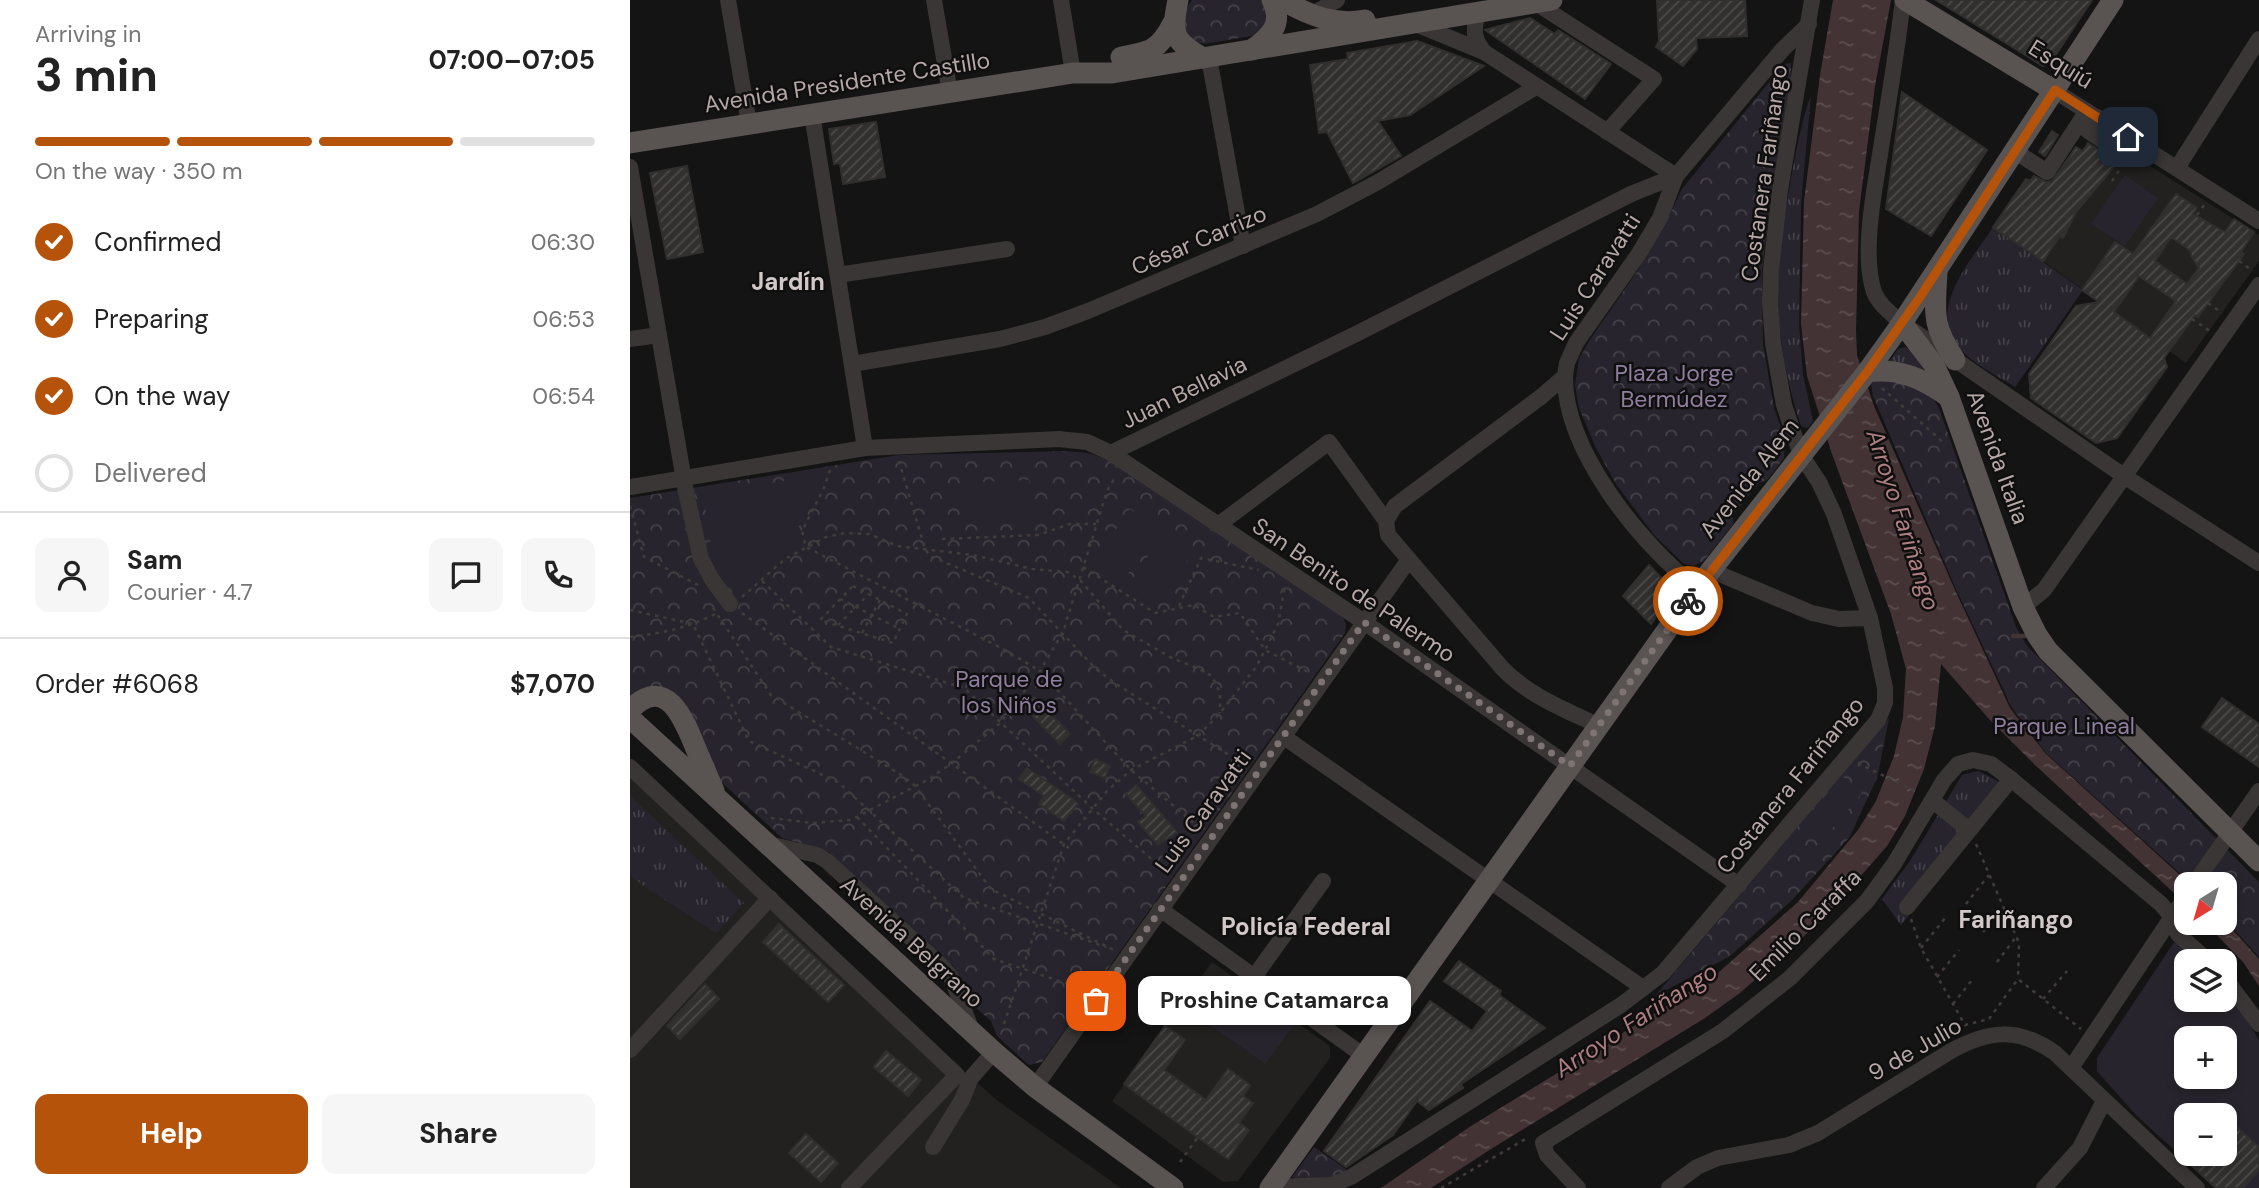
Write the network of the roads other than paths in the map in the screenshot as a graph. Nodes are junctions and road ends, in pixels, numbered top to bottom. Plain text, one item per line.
1 (728, 0) edge
2 (934, 0) edge
3 (1061, 0) edge
4 (1178, 0) edge
5 (1272, 0) edge
6 (1282, 0) edge
7 (1337, 0) edge
8 (1812, 0) edge
9 (1904, 0) edge
10 (2113, 0) edge
11 (1544, 1) edge
12 (1479, 7) edge
13 (1311, 15) junction
14 (1173, 23) junction
15 (1416, 24) junction
16 (1809, 24) junction
17 (2259, 39) edge
18 (1252, 50) junction
19 (1483, 52) junction
20 (1206, 58) junction
21 (1073, 73) junction
22 (1536, 87) junction
23 (2055, 90) junction
24 (950, 93) junction
25 (812, 114) junction
26 (2092, 114) junction
27 (749, 124) junction
28 (1607, 132) junction
29 (630, 143) edge
30 (2016, 152) junction
31 (630, 167) edge
32 (2177, 168) junction
33 (1676, 176) junction
34 (2259, 221) edge
35 (1243, 246) junction
36 (1007, 249) dead end
37 (1938, 270) junction
38 (838, 275) junction
39 (2259, 285) edge
40 (1902, 323) junction
41 (659, 335) junction
42 (630, 340) edge
43 (1955, 360) junction
44 (852, 364) junction
45 (1565, 376) junction
46 (1872, 378) junction
47 (1949, 397) junction
48 (865, 448) junction
49 (1111, 453) junction
50 (1801, 455) junction
51 (2124, 476) junction
52 (684, 477) junction
53 (630, 487) edge
54 (1386, 522) junction
55 (1218, 525) junction
56 (1408, 561) junction
57 (2259, 563) edge
58 (1710, 570) junction
59 (1697, 588) junction
60 (730, 604) road end
61 (2023, 607) junction
62 (1870, 618) junction
63 (1364, 622) junction
64 (630, 710) edge
65 (630, 718) edge
66 (1599, 726) junction
67 (1284, 737) junction
68 (1570, 766) junction
69 (630, 767) edge
70 (2011, 779) junction
71 (2259, 791) edge
72 (717, 799) junction
73 (1933, 801) junction
74 (1969, 830) junction
75 (2230, 832) junction
76 (765, 843) junction
77 (2259, 861) edge
78 (2202, 872) edge
79 (1490, 880) junction
80 (1323, 881) dead end
81 (1739, 885) junction
82 (770, 898) junction
83 (2174, 905) edge
84 (1907, 907) road end
85 (1160, 909) junction
86 (2174, 914) edge
87 (2179, 935) edge
88 (2195, 949) edge
89 (1254, 977) junction
90 (1643, 988) junction
91 (2237, 994) edge
92 (2259, 1024) edge
93 (973, 1033) junction
94 (630, 1050) edge
95 (994, 1052) junction
96 (1364, 1056) junction
97 (2071, 1068) junction
98 (947, 1085) junction
99 (1035, 1087) junction
100 (962, 1100) junction
101 (2104, 1101) junction
102 (933, 1147) dead end
103 (2049, 1186) edge
104 (849, 1188) edge
105 (1173, 1188) edge
106 (1270, 1188) edge
107 (1578, 1188) edge
108 (1669, 1188) edge
109 (2197, 1188) edge

1 - 27 street
2 - 24 street
3 - 21 street
4 - 14 main road
5 - 18 main road
6 - 13 main road
7 - 13 street
8 - 16 street, Costanera Fariñango
9 - 23 main road, Esquiú
9 - 40 street, Avenida Italia
10 - 23 main road, Avenida Alem
11 - 12 main road
11 - 28 street
12 - 13 main road
12 - 15 main road
12 - 19 street
14 - 20 main road
14 - 21 main road, Avenida Presidente Castillo
15 - 18 main road
15 - 19 street
16 - 33 street, Luis Caravatti
16 - 50 street, Costanera Fariñango
17 - 32 street
18 - 20 main road, Avenida Presidente Castillo
19 - 22 street
20 - 21 main road, Avenida Presidente Castillo
20 - 35 street
21 - 24 main road, Avenida Presidente Castillo
22 - 28 street
22 - 35 street, César Carrizo
23 - 26 street, Esquiú
23 - 30 main road, Avenida Alem
24 - 25 main road, Avenida Presidente Castillo
25 - 27 main road, Avenida Presidente Castillo
25 - 38 street
26 - 30 street
26 - 32 street, Esquiú
27 - 29 main road, Avenida Presidente Castillo
28 - 33 street
30 - 37 main road, Avenida Alem
31 - 41 street
32 - 34 street, Esquiú
33 - 45 street, Luis Caravatti
33 - 49 street, Juan Bellavia
35 - 44 street, César Carrizo
36 - 38 street
37 - 40 main road, Avenida Alem
37 - 43 main road
38 - 44 street
39 - 51 street
40 - 43 street
40 - 46 main road, Avenida Alem
40 - 47 main road, Avenida Italia
41 - 42 street
41 - 52 street
43 - 51 street
44 - 48 street
45 - 54 street, Luis Caravatti
45 - 59 street
46 - 47 main road
46 - 50 main road, Avenida Alem
47 - 61 main road, Avenida Italia
48 - 49 street, Juan Bellavia
48 - 52 street, Juan Bellavia
49 - 55 street, San Benito de Palermo
50 - 58 main road, Avenida Alem
50 - 62 street, Costanera Fariñango
51 - 57 street
51 - 61 street
52 - 53 street, Juan Bellavia
52 - 60 street
54 - 55 street
54 - 56 street
55 - 63 street, San Benito de Palermo
56 - 63 street, Luis Caravatti
56 - 66 street
58 - 59 main road, Avenida Alem
58 - 62 street
59 - 66 main road, Avenida Alem
61 - 75 main road, Avenida Italia
62 - 81 street, Costanera Fariñango
63 - 67 street, Luis Caravatti
63 - 68 street, San Benito de Palermo
64 - 72 main road
65 - 72 main road, Avenida Belgrano
66 - 68 main road, Avenida Alem
67 - 79 street
67 - 85 street, Luis Caravatti
68 - 79 main road, Avenida Alem
68 - 81 street, San Benito de Palermo
69 - 82 street
70 - 73 street, Emilio Caraffa
70 - 74 street
70 - 83 street, Emilio Caraffa
71 - 75 street
72 - 76 main road, Avenida Belgrano
73 - 74 street
73 - 107 street, Emilio Caraffa
74 - 84 street
75 - 77 main road, Avenida Italia
75 - 78 street
76 - 93 main road, Avenida Belgrano
76 - 93 street
79 - 90 street
79 - 96 main road, Avenida Alem
80 - 89 street
81 - 90 street, Costanera Fariñango
82 - 94 street
82 - 98 street
85 - 89 street
85 - 99 street, Luis Caravatti
86 - 97 street
87 - 88 street, Emilio Caraffa
89 - 96 street
90 - 106 street, Costanera Fariñango
91 - 92 street
93 - 95 main road, Avenida Belgrano
95 - 99 main road, Avenida Belgrano
95 - 100 street
96 - 106 main road, Avenida Alem
97 - 101 street, 9 de Julio
97 - 108 street, 9 de Julio
98 - 100 street
98 - 104 street
99 - 105 main road, Avenida Belgrano
100 - 102 street
101 - 103 street
101 - 109 street, 9 de Julio

